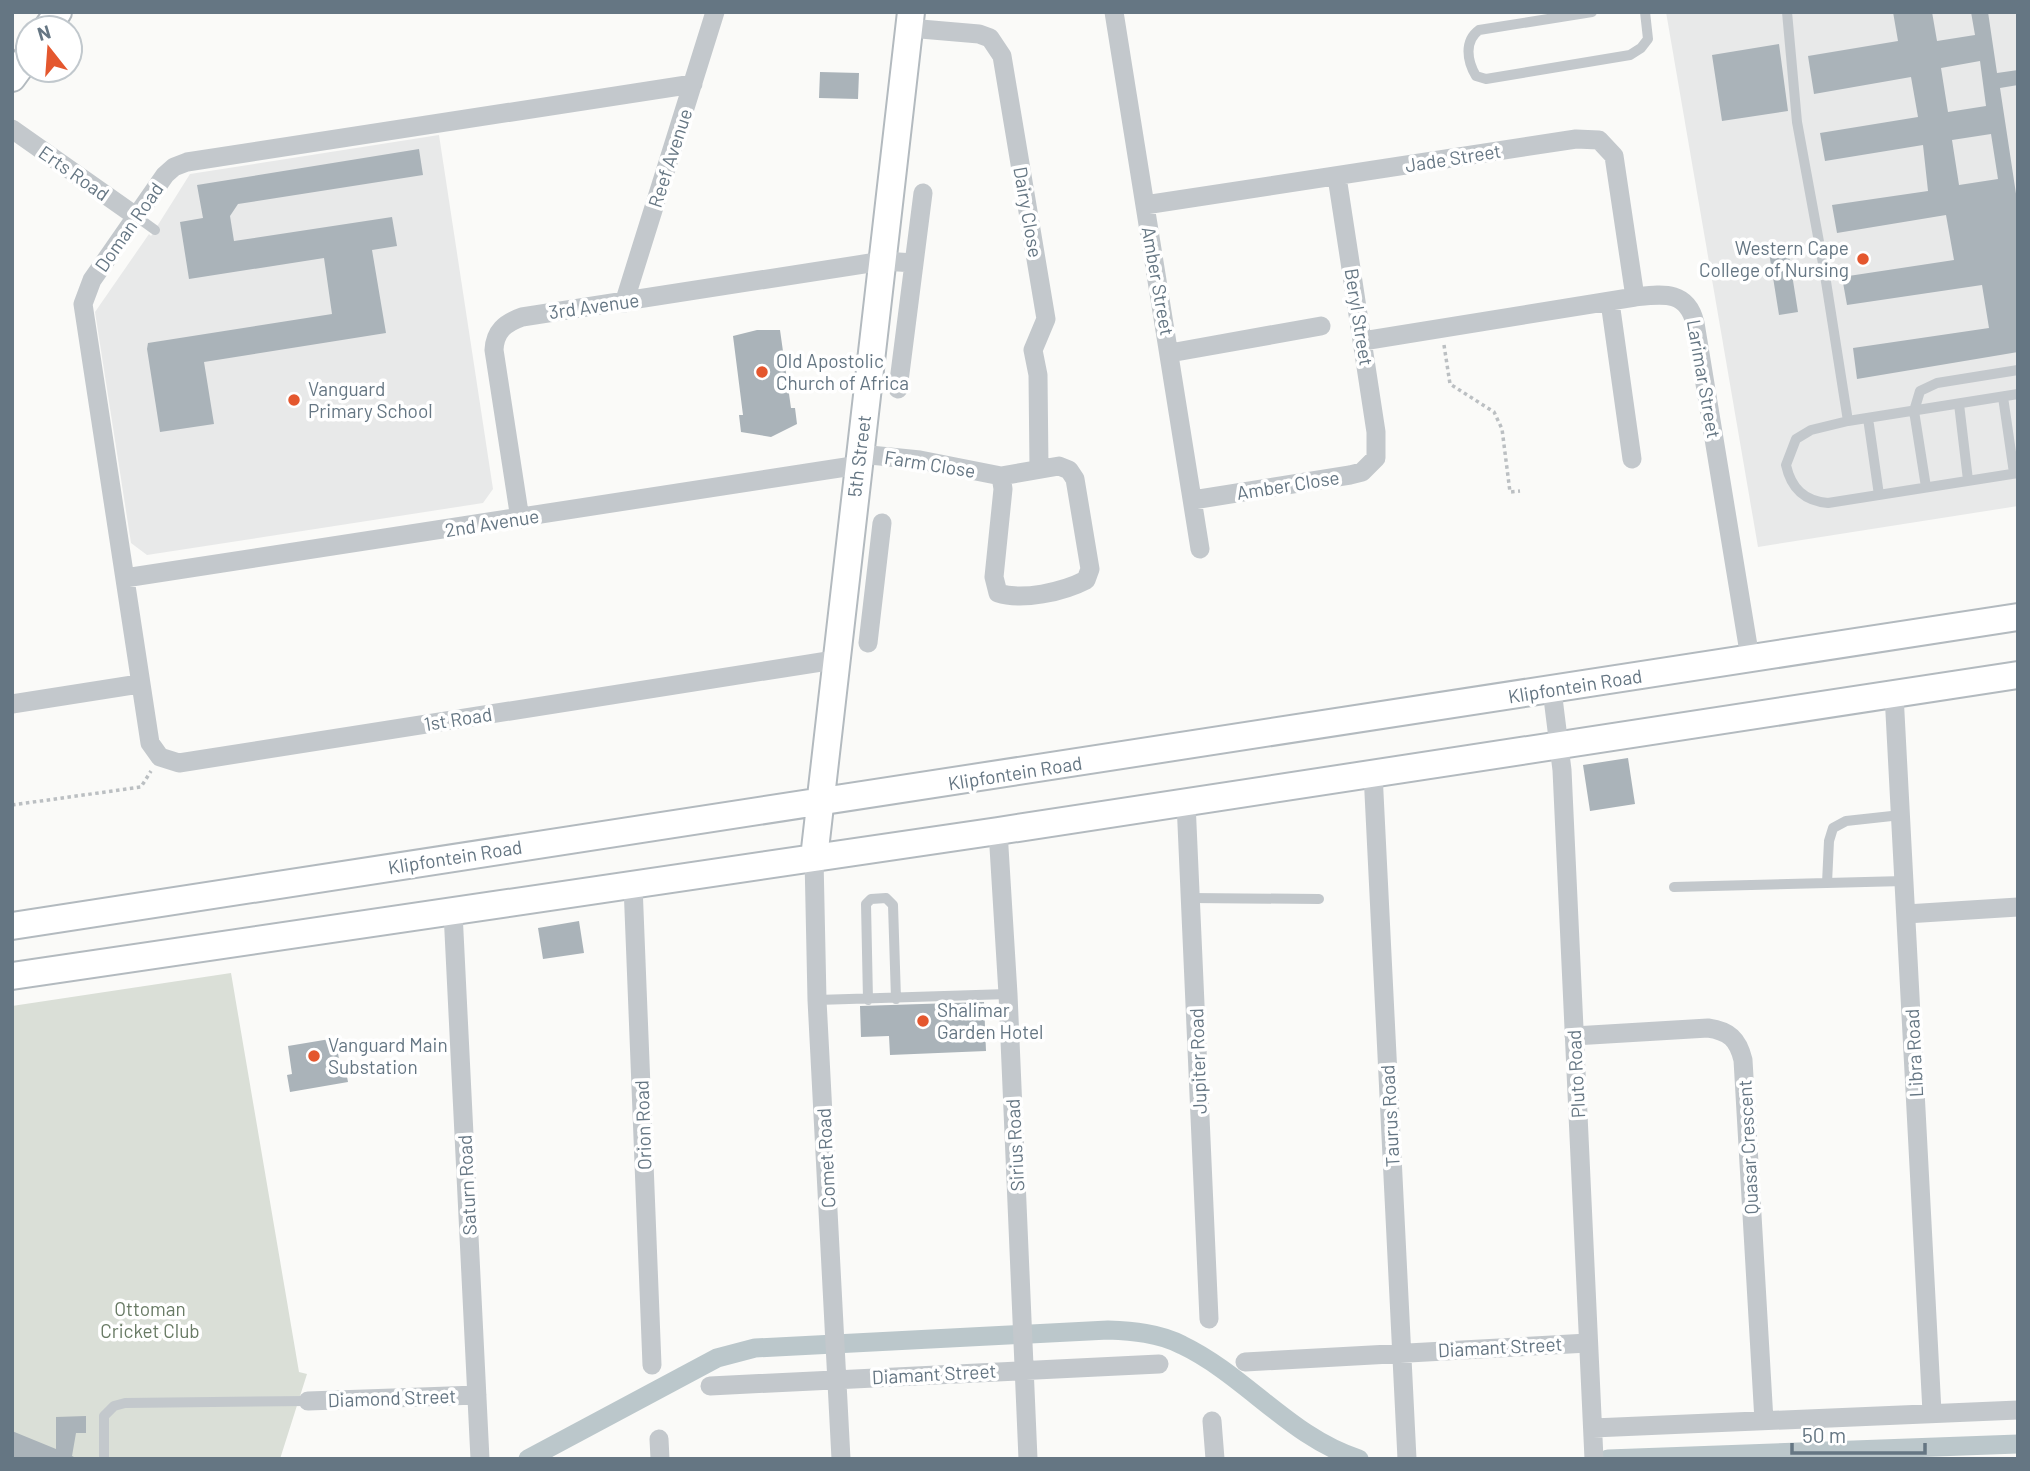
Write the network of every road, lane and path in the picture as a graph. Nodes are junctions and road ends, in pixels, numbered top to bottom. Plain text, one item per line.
1 (715, 12) edge
2 (1114, 12) edge
3 (1592, 12) edge
4 (1645, 12) edge
5 (1787, 12) edge
6 (1537, 16) edge
7 (910, 20) edge
8 (693, 85) junction
9 (12, 129) edge
10 (1337, 177) junction
11 (923, 193) dead end
12 (1144, 205) junction
13 (136, 217) junction
14 (155, 230) dead end
15 (883, 261) junction
16 (914, 263) junction
17 (1635, 297) junction
18 (1610, 302) junction
19 (624, 303) junction
20 (1321, 326) dead end
21 (1441, 328) junction
22 (1363, 341) junction
23 (1170, 353) junction
24 (2018, 370) edge
25 (898, 389) dead end
26 (2018, 394) edge
27 (2003, 397) junction
28 (1959, 404) junction
29 (1914, 411) junction
30 (1868, 418) junction
31 (1848, 421) junction
32 (1376, 458) joint
33 (859, 459) junction
34 (1632, 459) dead end
35 (1039, 468) junction
36 (2016, 473) edge
37 (1001, 476) junction
38 (1968, 480) junction
39 (1926, 487) junction
40 (1520, 491) dead end
41 (1879, 495) junction
42 (1193, 500) junction
43 (520, 519) junction
44 (882, 523) dead end
45 (1200, 549) dead end
46 (845, 568) junction
47 (876, 573) junction
48 (125, 578) junction
49 (2018, 617) edge
50 (868, 643) dead end
51 (1750, 658) junction
52 (834, 660) junction
53 (2018, 675) edge
54 (139, 684) junction
55 (1552, 690) junction
56 (1894, 694) junction
57 (12, 704) edge
58 (1560, 744) junction
59 (160, 757) junction
60 (1373, 773) junction
61 (1186, 802) junction
62 (821, 803) junction
63 (12, 805) edge
64 (1901, 815) junction
65 (998, 831) junction
66 (814, 858) junction
67 (1905, 881) junction
68 (1827, 883) junction
69 (633, 885) junction
70 (1674, 887) dead end
71 (1191, 898) junction
72 (1319, 899) dead end
73 (2018, 907) edge
74 (453, 912) junction
75 (1906, 914) junction
76 (12, 926) edge
77 (12, 976) edge
78 (1008, 995) junction
79 (896, 999) junction
80 (817, 1000) junction
81 (868, 1000) junction
82 (1574, 1036) junction
83 (1209, 1320) dead end
84 (1588, 1343) junction
85 (1402, 1351) junction
86 (1245, 1362) dead end
87 (1159, 1364) dead end
88 (652, 1366) dead end
89 (1024, 1371) junction
90 (837, 1379) junction
91 (710, 1385) dead end
92 (477, 1395) junction
93 (307, 1401) joint
94 (2018, 1410) edge
95 (1932, 1412) junction
96 (1212, 1421) dead end
97 (1764, 1421) junction
98 (1594, 1444) edge
99 (1407, 1458) edge
100 (104, 1459) edge
101 (480, 1459) edge
102 (841, 1459) edge
103 (1028, 1459) edge
104 (1214, 1459) edge

1 - 8 street, Reef Avenue
2 - 12 street, Amber Street
3 - 6 lane
4 - 6 lane
5 - 31 lane
7 - 15 main road, 5th Street
7 - 35 street, Dairy Close
8 - 13 street, Doman Road
8 - 19 street, Reef Avenue
9 - 13 street, Erts Road
10 - 12 street, Jade Street
10 - 17 street, Jade Street
10 - 22 street, Beryl Street
11 - 16 street
12 - 23 street, Amber Street
13 - 14 lane
13 - 48 street, Doman Road
15 - 16 street, 3rd Avenue
15 - 19 street, 3rd Avenue
15 - 33 main road, 5th Street
16 - 25 street
17 - 18 street, Larimar Street
17 - 51 street, Larimar Street
18 - 21 street, Larimar Street
18 - 34 street
19 - 43 street, 3rd Avenue
20 - 23 street
21 - 22 street, Larimar Street
21 - 40 path
22 - 32 street, Beryl Street
23 - 42 street, Amber Street
24 - 29 lane
26 - 27 lane
27 - 28 lane
27 - 36 lane
28 - 29 lane
28 - 38 lane
29 - 30 lane
29 - 39 lane
30 - 31 lane
30 - 41 lane
31 - 41 lane
32 - 42 street, Amber Close
33 - 37 street, Farm Close
33 - 43 street, 2nd Avenue
33 - 46 main road, 5th Street
35 - 37 street, Farm Close
35 - 37 street, Farm Close
36 - 38 lane
38 - 39 lane
39 - 41 lane
42 - 45 street, Amber Street
43 - 48 street, 2nd Avenue
44 - 47 street
46 - 47 street
46 - 52 main road, 5th Street
47 - 50 street
48 - 54 street, Doman Road
49 - 51 main road, Klipfontein Road
51 - 55 main road, Klipfontein Road
52 - 59 street, 1st Road
52 - 62 main road, 5th Street
53 - 56 main road
54 - 57 street
54 - 59 street
55 - 58 street, Pluto Road
55 - 62 main road, Klipfontein Road
56 - 58 main road
56 - 64 street, Libra Road
58 - 60 main road
58 - 82 street, Pluto Road
59 - 63 path
60 - 61 main road
60 - 85 street, Taurus Road
61 - 65 main road
61 - 71 street, Jupiter Road
62 - 66 main road, 5th Street
62 - 76 main road, Klipfontein Road
64 - 67 street, Libra Road
64 - 68 lane
65 - 66 main road
65 - 78 street, Sirius Road
66 - 69 main road
66 - 80 street, Comet Road
67 - 68 lane
67 - 75 street, Libra Road
68 - 70 lane
69 - 74 main road
69 - 88 street, Orion Road
71 - 72 lane
71 - 83 street, Jupiter Road
73 - 75 street
74 - 77 main road
74 - 92 street, Saturn Road
75 - 95 street, Libra Road
78 - 79 lane
78 - 89 street, Sirius Road
79 - 81 lane
79 - 81 lane
80 - 81 lane
80 - 90 street, Comet Road
82 - 84 street, Pluto Road
82 - 97 street, Quasar Crescent
84 - 85 street, Diamant Street
84 - 98 street, Pluto Road
85 - 86 street, Diamant Street
85 - 99 street, Taurus Road
87 - 89 street, Diamant Street
89 - 90 street, Diamant Street
89 - 103 street, Sirius Road
90 - 91 street, Diamant Street
90 - 102 street, Comet Road
92 - 93 street, Diamond Street
92 - 101 street, Saturn Road
93 - 100 lane
94 - 95 street
95 - 97 street
96 - 104 street
97 - 98 street

